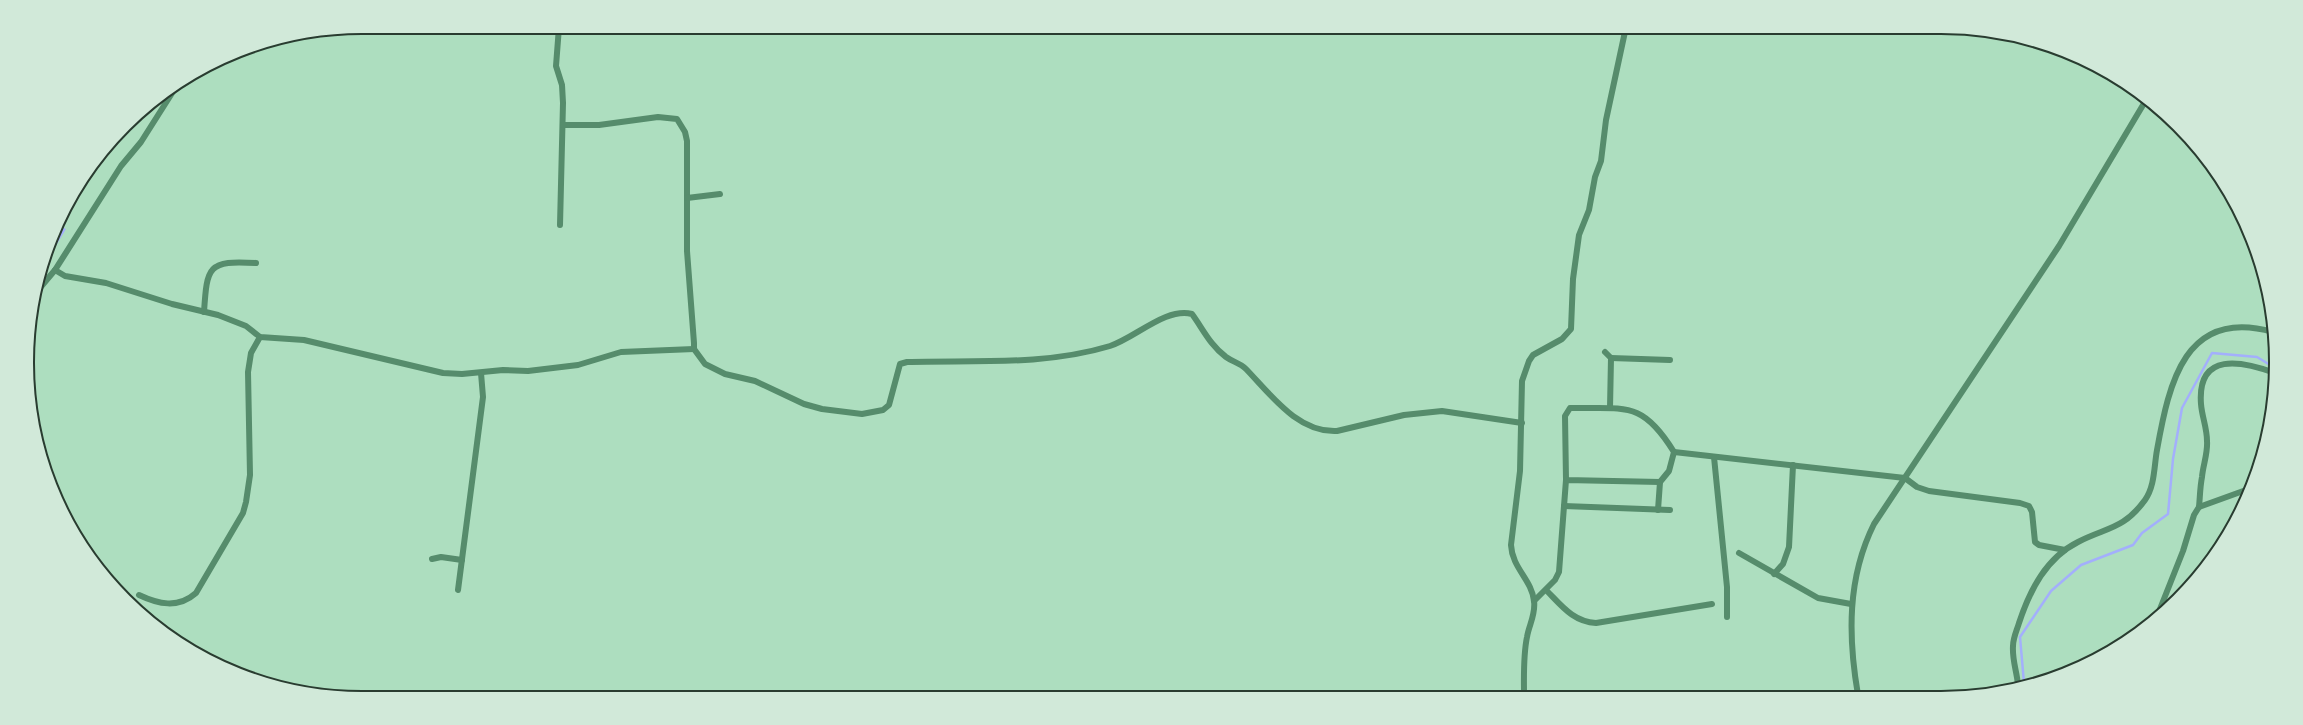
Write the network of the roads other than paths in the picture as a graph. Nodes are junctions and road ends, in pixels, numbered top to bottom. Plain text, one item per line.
1 (558, 34) edge
2 (1624, 34) edge
3 (170, 97) edge
4 (2143, 105) edge
5 (563, 125) junction
6 (720, 194) dead end
7 (687, 198) junction
8 (560, 225) dead end
9 (256, 263) dead end
10 (55, 270) junction
11 (43, 284) edge
12 (204, 312) junction
13 (2267, 331) edge
14 (260, 337) junction
15 (694, 349) junction
16 (1605, 352) dead end
17 (1610, 358) junction
18 (1670, 360) dead end
19 (2269, 371) edge
20 (481, 373) junction
21 (1610, 408) junction
22 (1522, 423) junction
23 (1674, 452) junction
24 (1714, 457) junction
25 (1793, 465) junction
26 (1905, 478) junction
27 (1566, 480) junction
28 (1660, 482) junction
29 (2243, 491) edge
30 (1564, 506) junction
31 (2199, 507) junction
32 (1658, 510) junction
33 (1670, 510) dead end
34 (2065, 550) junction
35 (1739, 553) dead end
36 (432, 559) dead end
37 (462, 560) junction
38 (1774, 574) junction
39 (458, 590) dead end
40 (1546, 590) junction
41 (139, 595) dead end
42 (1534, 601) junction
43 (1712, 604) dead end
44 (1851, 604) junction
45 (2162, 605) edge
46 (1727, 617) dead end
47 (2018, 682) edge
48 (1524, 691) edge
49 (1858, 691) edge

1 - 5 street
2 - 22 street
3 - 10 street
4 - 26 street
5 - 7 street
5 - 8 street
6 - 7 street
7 - 15 street
9 - 12 street
10 - 11 street
10 - 12 street
12 - 14 street
13 - 34 street
14 - 20 street
14 - 41 street
15 - 20 street
15 - 22 street
16 - 17 street
17 - 18 street
17 - 21 street
19 - 31 street
20 - 37 street
21 - 23 street
21 - 27 street
22 - 42 street
23 - 24 street
23 - 28 street
24 - 25 street
24 - 46 street
25 - 26 street
25 - 38 street
26 - 34 street
26 - 44 street
27 - 28 street
27 - 30 street
28 - 32 street
29 - 31 street
30 - 32 street
30 - 40 street
31 - 45 street
32 - 33 street
34 - 47 street
35 - 38 street
36 - 37 street
37 - 39 street
38 - 44 street
40 - 42 street
40 - 43 street
42 - 48 street
44 - 49 street

